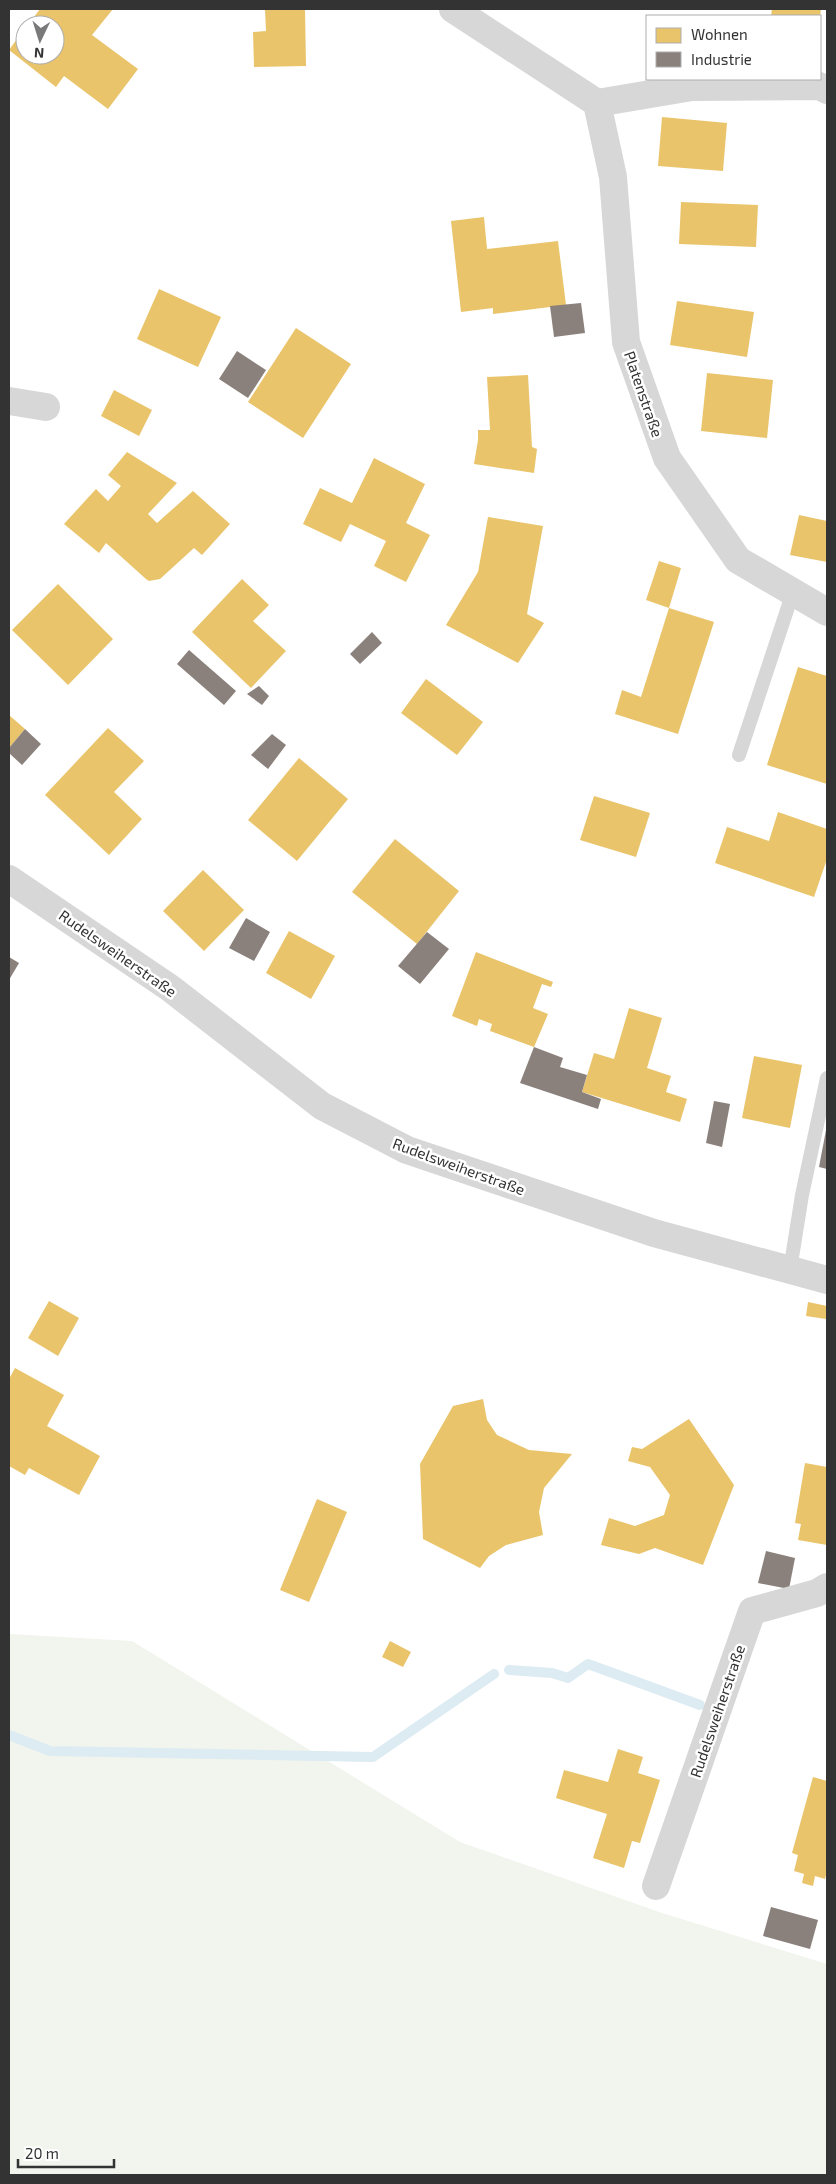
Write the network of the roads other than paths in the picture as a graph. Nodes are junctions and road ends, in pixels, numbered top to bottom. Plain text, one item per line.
1 (453, 9) edge
2 (827, 90) edge
3 (598, 103) junction
4 (9, 401) edge
5 (46, 408) dead end
6 (794, 592) junction
7 (827, 612) edge
8 (739, 755) dead end
9 (9, 879) edge
10 (827, 1078) edge
11 (790, 1270) junction
12 (827, 1280) edge
13 (827, 1587) edge
14 (656, 1886) dead end

1 - 3 street
2 - 3 street
3 - 6 street, Platenstraße
4 - 5 street
6 - 7 street, Platenstraße
6 - 8 lane
9 - 11 street, Rudelsweiherstraße
10 - 11 lane
11 - 12 street, Rudelsweiherstraße
13 - 14 street, Rudelsweiherstraße

